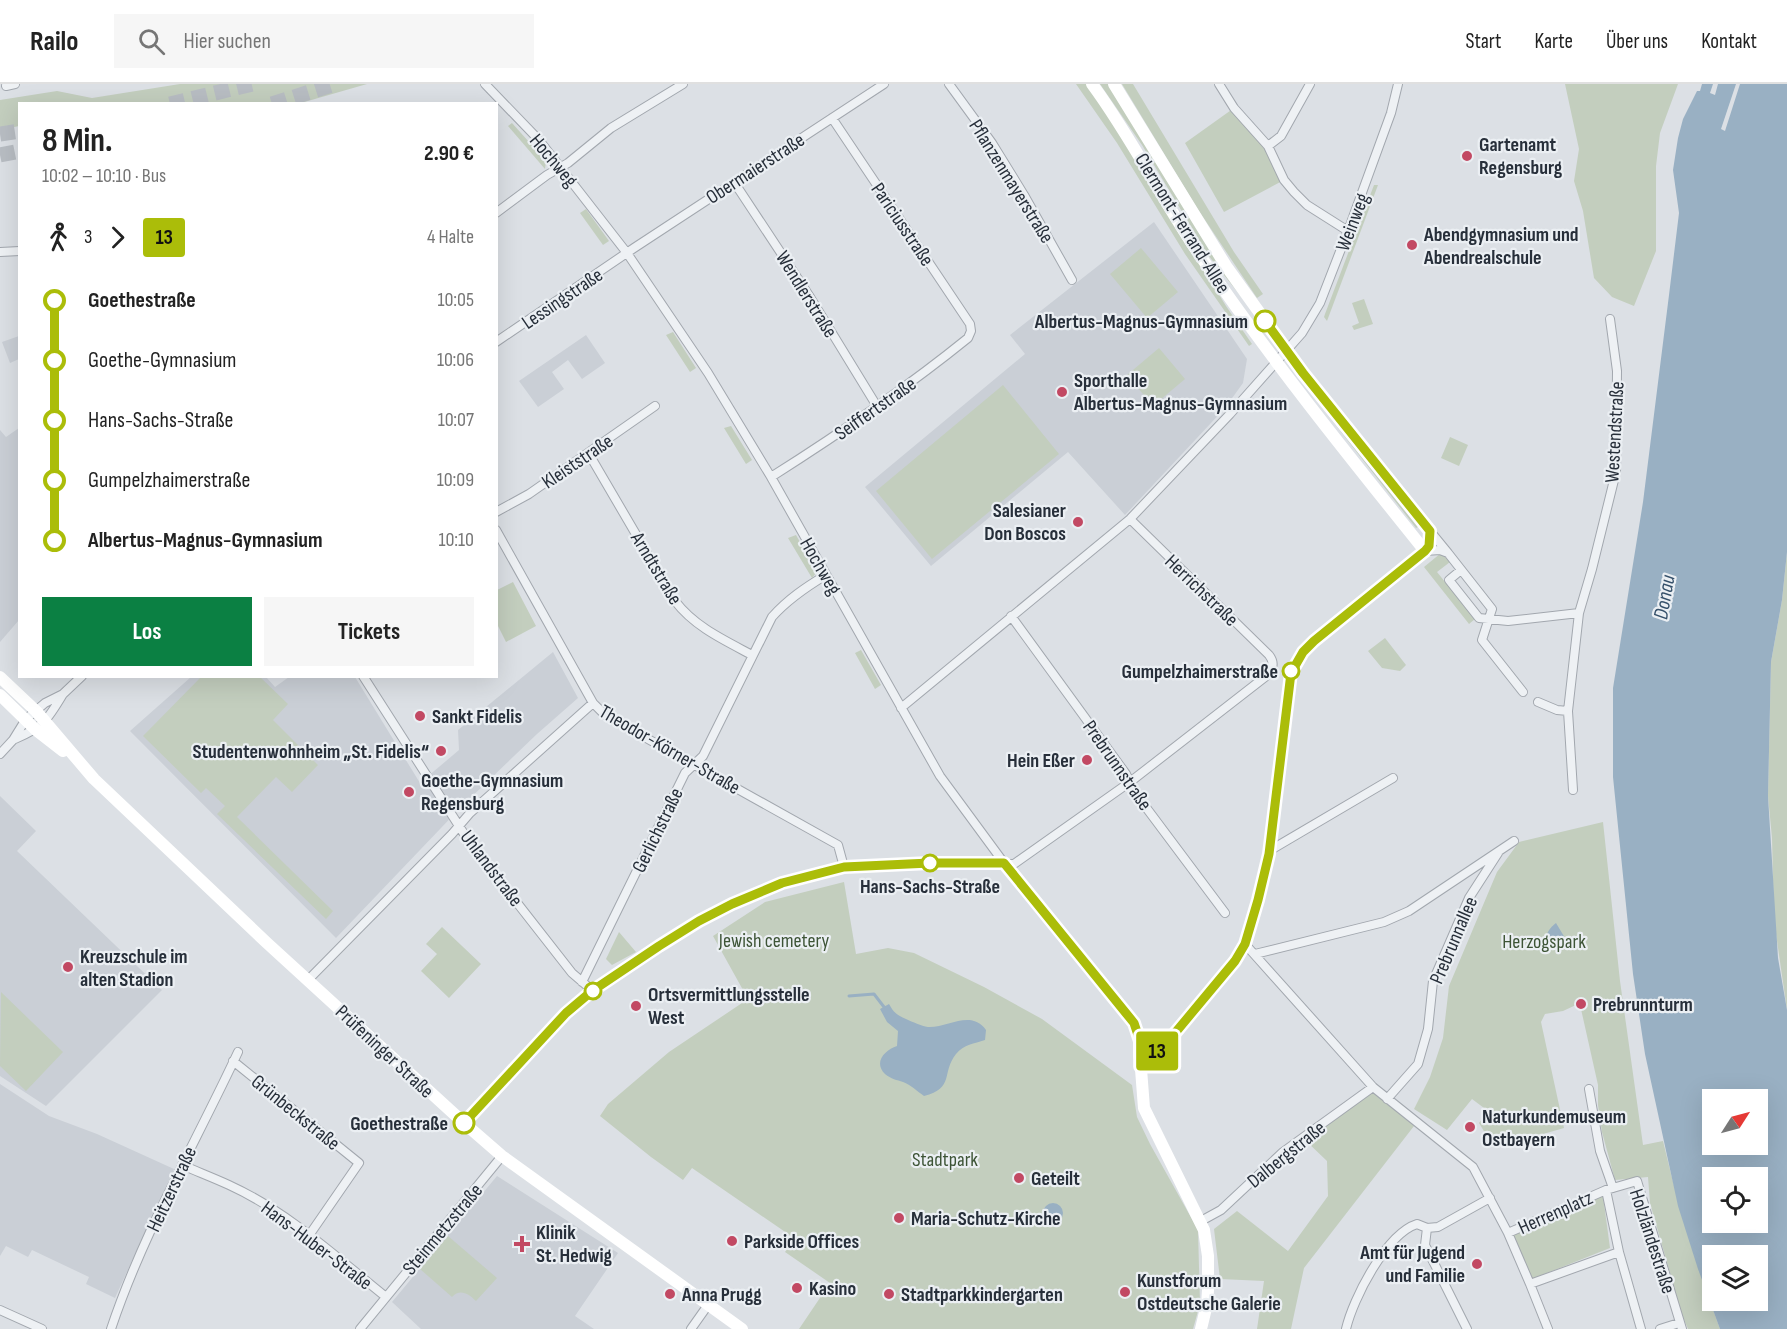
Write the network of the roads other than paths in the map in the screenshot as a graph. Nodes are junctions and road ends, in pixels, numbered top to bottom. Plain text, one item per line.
1 (485, 84) edge
2 (683, 84) edge
3 (884, 84) edge
4 (949, 84) edge
5 (1092, 84) edge
6 (1114, 84) edge
7 (1219, 84) edge
8 (1310, 84) edge
9 (1398, 84) edge
10 (831, 118) junction
11 (1268, 147) junction
12 (560, 166) junction
13 (734, 182) junction
14 (498, 212) edge
15 (1348, 231) junction
16 (18, 251) edge
17 (0, 252) edge
18 (627, 253) junction
19 (1072, 280) dead end
20 (1610, 319) dead end
21 (971, 331) joint
22 (498, 341) edge
23 (1286, 350) junction
24 (1275, 362) junction
25 (655, 406) dead end
26 (878, 408) junction
27 (589, 454) junction
28 (771, 477) junction
29 (498, 511) edge
30 (1130, 519) junction
31 (1430, 531) junction
32 (498, 534) edge
33 (1425, 551) junction
34 (1448, 553) junction
35 (1461, 570) junction
36 (826, 575) junction
37 (1579, 613) junction
38 (1011, 616) junction
39 (1488, 619) junction
40 (752, 655) junction
41 (0, 677) edge
42 (80, 678) edge
43 (364, 678) edge
44 (1523, 692) dead end
45 (0, 694) edge
46 (63, 694) junction
47 (1538, 702) dead end
48 (593, 703) junction
49 (901, 708) junction
50 (36, 711) junction
51 (1568, 711) junction
52 (26, 719) junction
53 (41, 725) junction
54 (13, 740) junction
55 (0, 754) edge
56 (694, 764) junction
57 (1394, 778) dead end
58 (1130, 782) junction
59 (1573, 790) dead end
60 (459, 825) junction
61 (1514, 841) dead end
62 (1502, 848) junction
63 (1269, 851) junction
64 (1004, 863) junction
65 (844, 867) junction
66 (1225, 914) dead end
67 (1245, 944) junction
68 (1255, 954) junction
69 (308, 980) junction
70 (582, 982) junction
71 (592, 991) junction
72 (238, 1052) dead end
73 (1140, 1056) junction
74 (233, 1061) junction
75 (1373, 1087) junction
76 (1589, 1089) dead end
77 (1387, 1099) junction
78 (464, 1123) junction
79 (502, 1156) junction
80 (182, 1165) junction
81 (1610, 1189) junction
82 (1490, 1198) junction
83 (1200, 1221) junction
84 (1427, 1228) junction
85 (1508, 1233) junction
86 (309, 1234) junction
87 (1619, 1252) junction
88 (1530, 1284) junction
89 (386, 1297) junction
90 (708, 1305) junction
91 (0, 1310) edge
92 (1348, 1317) junction
93 (1680, 1326) edge
94 (42, 1329) edge
95 (111, 1329) edge
96 (360, 1329) edge
97 (691, 1329) edge
98 (742, 1329) edge
99 (1202, 1329) edge
100 (1346, 1329) edge
101 (1356, 1329) edge
102 (1467, 1329) edge
103 (1548, 1329) edge
104 (1641, 1329) edge
105 (1660, 1329) edge

1 - 12 street, Hochweg
2 - 12 street
3 - 10 street, Obermaierstraße
4 - 19 street, Pflanzenmayerstraße
5 - 24 street, Clermont-Ferrand-Allee
6 - 23 street, Clermont-Ferrand-Allee
7 - 11 street
8 - 11 street
9 - 15 street, Weinweg
10 - 13 street, Obermaierstraße
10 - 21 street, Pariciusstraße
11 - 15 street
12 - 14 street
12 - 18 street, Hochweg
13 - 18 street, Obermaierstraße
13 - 26 street, Wendlerstraße
15 - 23 street, Weinweg
16 - 17 street
18 - 22 street, Lessingstraße
18 - 28 street, Hochweg
20 - 37 street, Westendstraße
21 - 26 street, Seiffertstraße
23 - 24 street
23 - 31 street, Clermont-Ferrand-Allee
24 - 30 street
24 - 33 street, Clermont-Ferrand-Allee
25 - 27 street, Kleiststraße
26 - 28 street, Seiffertstraße
27 - 29 street, Kleiststraße
27 - 40 street, Arndtstraße
28 - 36 street, Hochweg
30 - 38 street
30 - 58 street, Herrichstraße
31 - 33 street
31 - 34 street
32 - 48 street, Theodor-Körner-Straße
33 - 34 street
33 - 63 street
34 - 35 street
35 - 39 street
35 - 39 street
36 - 40 street, Gerlichstraße
36 - 49 street, Hochweg
37 - 39 street
37 - 51 street, Westendstraße
38 - 49 street
38 - 58 street, Prebrunnstraße
39 - 44 street
40 - 56 street, Gerlichstraße
41 - 50 street, Prüfeninger Straße
42 - 46 street
43 - 60 street, Uhlandstraße
45 - 52 street, Prüfeninger Straße
46 - 50 street
46 - 53 street
47 - 51 street
48 - 56 street, Theodor-Körner-Straße
48 - 60 street
49 - 64 street, Hochweg
50 - 52 street
50 - 53 street, Prüfeninger Straße
51 - 59 street, Westendstraße
52 - 53 street, Prüfeninger Straße
52 - 54 street
53 - 54 street
53 - 69 street, Prüfeninger Straße
54 - 55 street
56 - 65 street, Theodor-Körner-Straße
56 - 70 street, Gerlichstraße
57 - 63 street
58 - 64 street
58 - 66 street, Prebrunnstraße
60 - 69 street
60 - 70 street, Uhlandstraße
61 - 62 street
62 - 68 street
62 - 77 street, Prebrunnallee
63 - 67 street
64 - 65 street
64 - 73 street, Hochweg
65 - 71 street
67 - 68 street
67 - 73 street
68 - 75 street
69 - 78 street, Prüfeninger Straße
70 - 71 street, Uhlandstraße
71 - 78 street
72 - 74 street, Heitzerstraße
73 - 83 street
74 - 80 street, Heitzerstraße
74 - 86 street, Grünbeckstraße
75 - 77 street
75 - 83 street, Dalbergstraße
76 - 81 street
77 - 82 street
78 - 79 street, Prüfeninger Straße
79 - 89 street, Steinmetzstraße
79 - 90 street, Prüfeninger Straße
80 - 86 street, Hans-Huber-Straße
80 - 95 street, Heitzerstraße
81 - 85 street, Herrenplatz
81 - 87 street, Herrenplatz
81 - 93 street, Holzländestraße
82 - 84 street
82 - 85 street
83 - 99 street
84 - 92 street
84 - 102 street
85 - 88 street, Herrenplatz
86 - 89 street, Hans-Huber-Straße
87 - 88 street
87 - 104 street, Herrenplatz
88 - 103 street, Herrenplatz
89 - 96 street, Steinmetzstraße
90 - 97 street
90 - 98 street, Prüfeninger Straße
91 - 94 street
92 - 100 street
92 - 101 street
93 - 105 street

